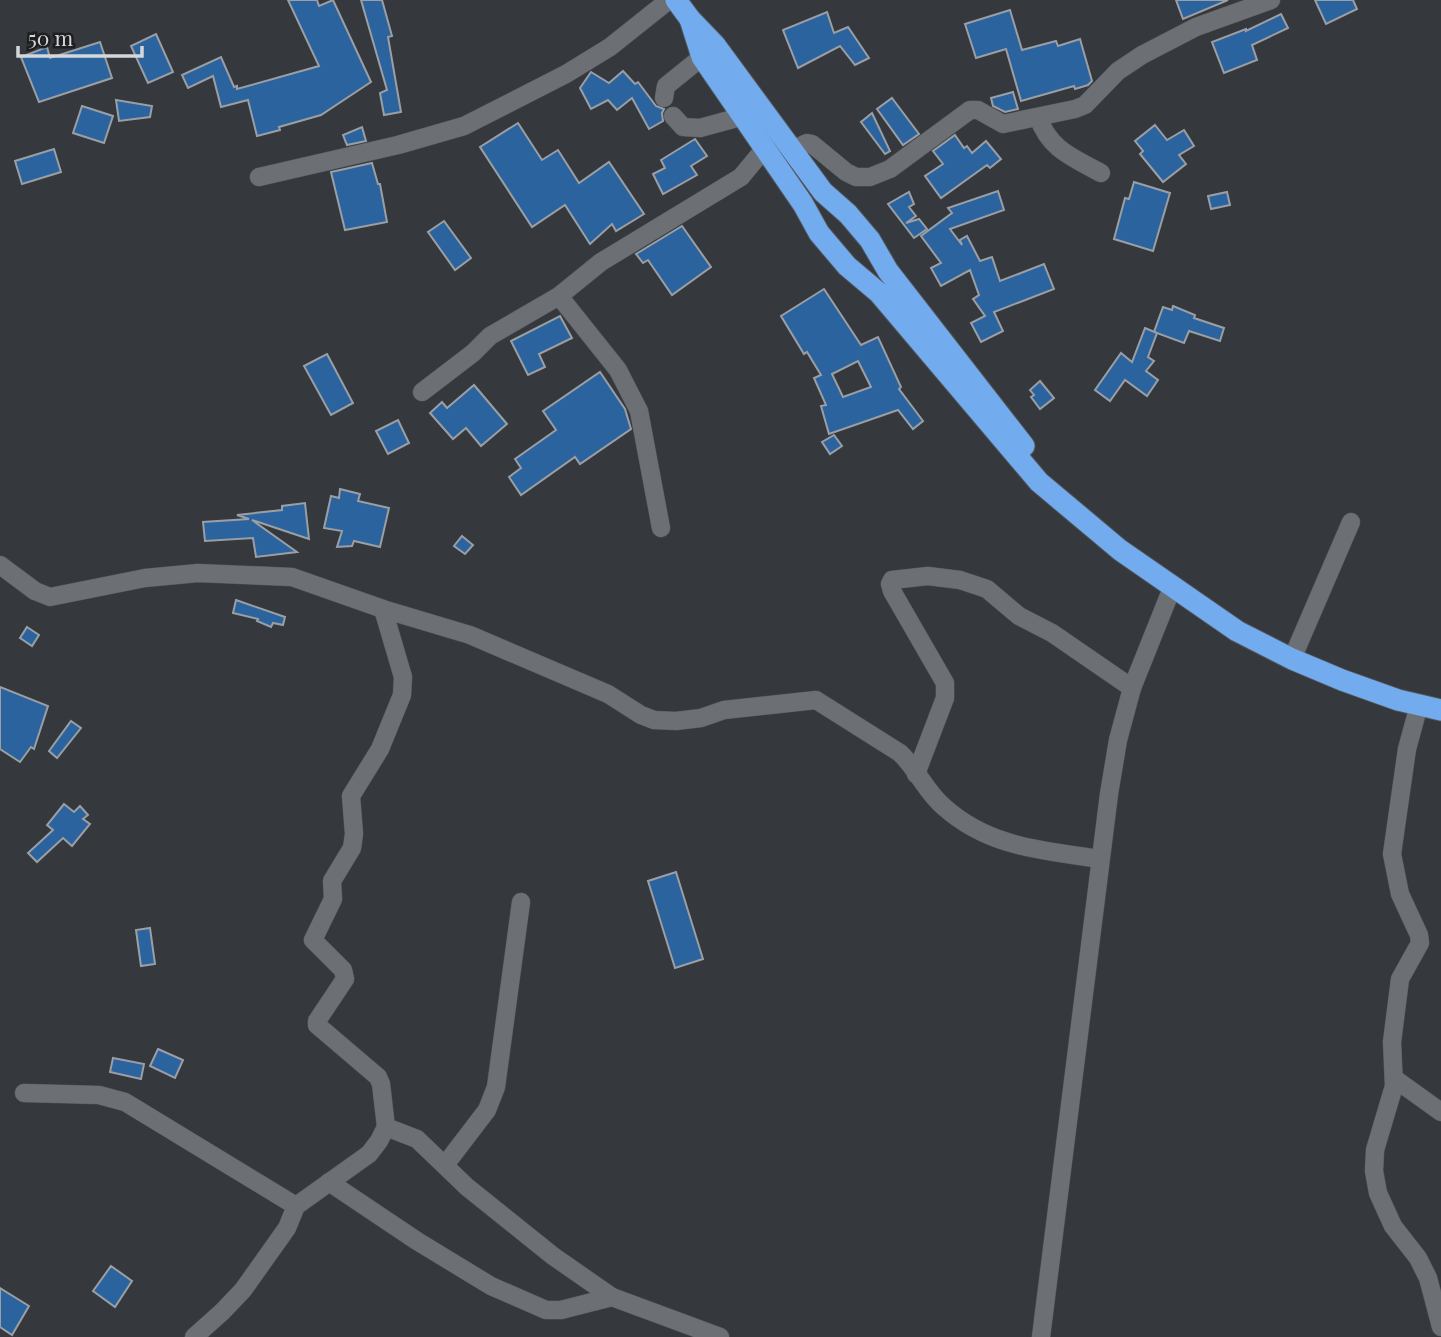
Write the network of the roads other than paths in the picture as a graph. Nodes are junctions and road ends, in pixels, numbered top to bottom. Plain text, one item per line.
1 (669, 0) edge
2 (676, 0) edge
3 (1271, 0) edge
4 (690, 19) junction
5 (702, 57) junction
6 (664, 98) dead end
7 (673, 116) dead end
8 (744, 116) junction
9 (1038, 117) junction
10 (765, 148) junction
11 (792, 150) junction
12 (1101, 173) dead end
13 (259, 177) dead end
14 (559, 296) junction
15 (422, 392) dead end
16 (1073, 508) junction
17 (1351, 522) dead end
18 (661, 528) dead end
19 (0, 565) edge
20 (1172, 588) junction
21 (383, 609) junction
22 (1292, 659) junction
23 (1132, 688) junction
24 (1419, 705) junction
25 (1441, 710) edge
26 (916, 774) junction
27 (1100, 859) junction
28 (521, 902) dead end
29 (1395, 1079) junction
30 (24, 1093) dead end
31 (1441, 1112) edge
32 (386, 1127) junction
33 (445, 1165) junction
34 (329, 1182) junction
35 (296, 1206) junction
36 (612, 1297) junction
37 (1441, 1327) edge
38 (194, 1337) edge
39 (720, 1337) edge
40 (1041, 1337) edge

1 - 13 street
2 - 4 highway
3 - 9 street
4 - 5 highway
4 - 11 highway
5 - 6 street
5 - 8 highway
7 - 8 street
8 - 10 highway
9 - 11 street
9 - 12 street
10 - 14 street
10 - 16 highway
11 - 16 highway
14 - 15 street
14 - 18 street
16 - 20 highway
17 - 22 street
19 - 21 street
20 - 22 highway
20 - 23 street
21 - 26 street
21 - 32 street
22 - 24 highway
23 - 26 street
23 - 27 street
24 - 25 highway
24 - 29 street
26 - 27 street
27 - 40 street
28 - 33 street
29 - 31 street
29 - 37 street
30 - 35 street
32 - 33 street
32 - 34 street
33 - 36 street
34 - 35 street
34 - 36 street
35 - 38 street
36 - 39 street

